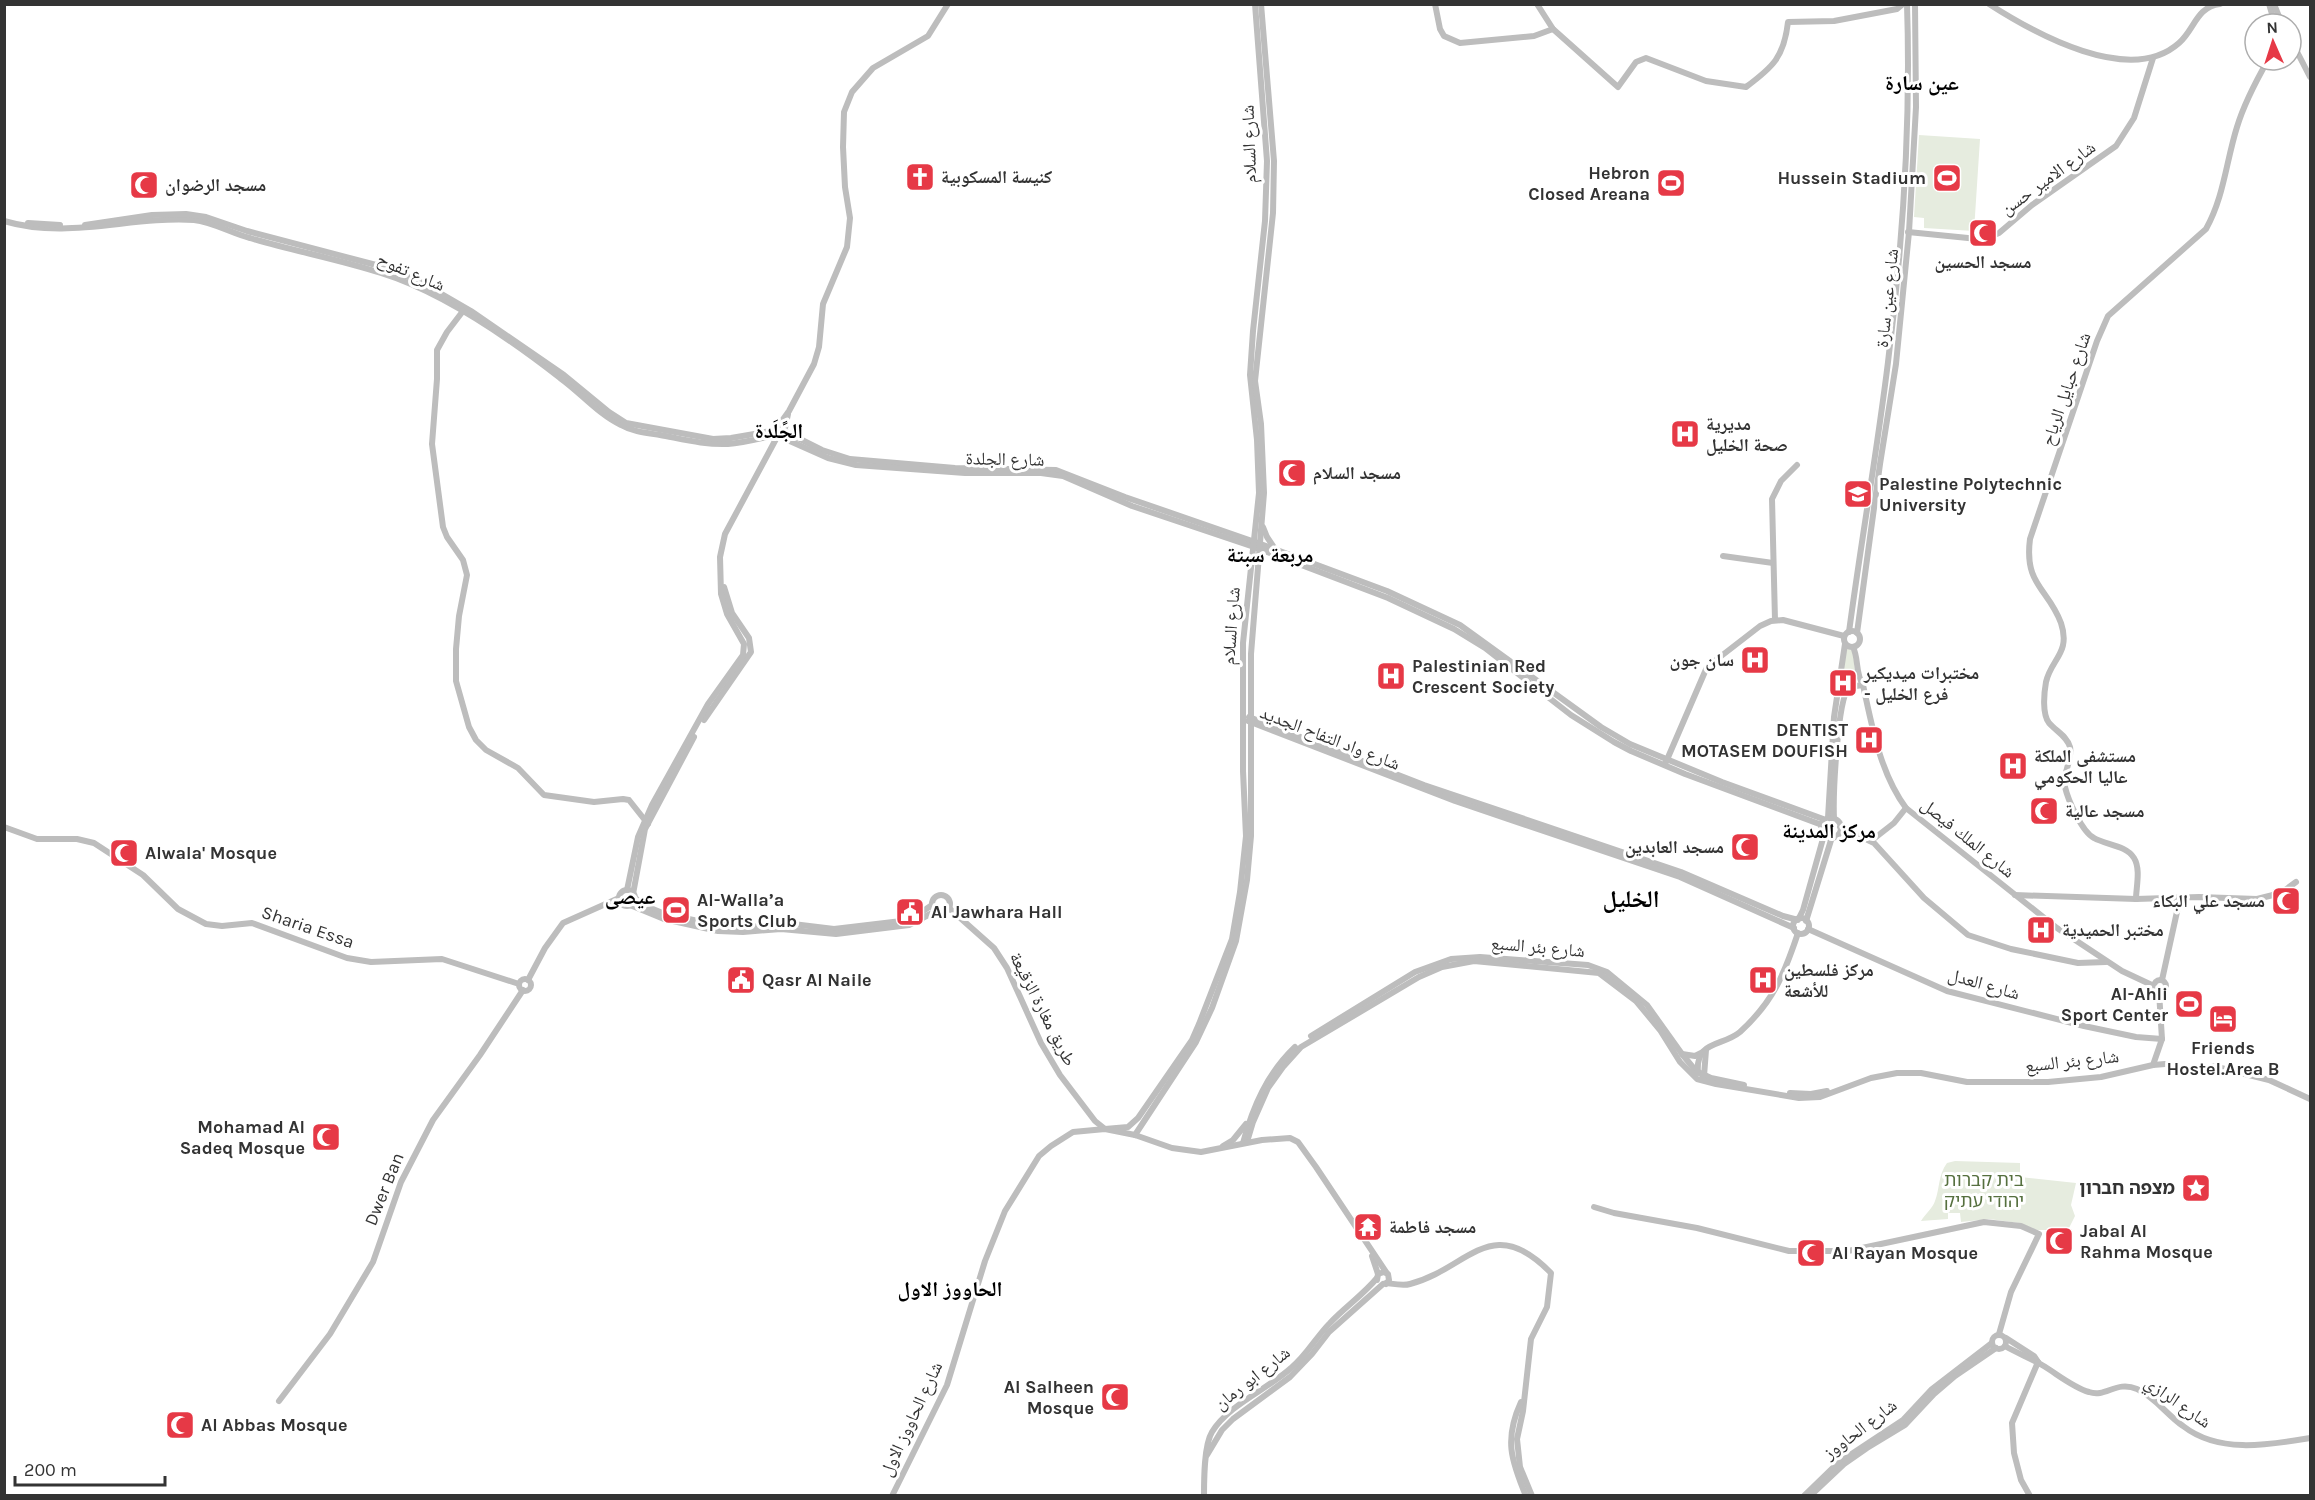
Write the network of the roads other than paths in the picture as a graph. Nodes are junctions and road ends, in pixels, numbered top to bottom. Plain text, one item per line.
1 (948, 4) edge
2 (1255, 4) edge
3 (1262, 4) edge
4 (1435, 4) edge
5 (1537, 4) edge
6 (1905, 4) edge
7 (1915, 4) edge
8 (1989, 4) edge
9 (2220, 4) edge
10 (1552, 29) junction
11 (2153, 58) junction
12 (2303, 60) edge
13 (2262, 72) edge
14 (2310, 77) edge
15 (4, 221) edge
16 (1901, 231) junction
17 (1909, 232) junction
18 (464, 310) junction
19 (783, 431) junction
20 (773, 435) junction
21 (1797, 465) dead end
22 (1262, 523) junction
23 (1256, 529) junction
24 (1238, 536) junction
25 (1257, 546) junction
26 (1276, 553) junction
27 (1723, 556) dead end
28 (1773, 563) junction
29 (1258, 566) junction
30 (1775, 620) junction
31 (1857, 633) junction
32 (1846, 637) junction
33 (1856, 644) junction
34 (1863, 685) junction
35 (1243, 717) junction
36 (1250, 720) junction
37 (1262, 728) junction
38 (1250, 737) junction
39 (1666, 762) junction
40 (1906, 808) junction
41 (1827, 820) junction
42 (646, 822) junction
43 (4, 827) edge
44 (1840, 827) junction
45 (1824, 835) junction
46 (1832, 837) junction
47 (1871, 841) junction
48 (2296, 882) dead end
49 (627, 890) junction
50 (2014, 895) junction
51 (634, 896) junction
52 (619, 898) junction
53 (2180, 898) junction
54 (2136, 899) junction
55 (630, 905) junction
56 (934, 908) junction
57 (949, 908) junction
58 (1798, 920) junction
59 (1806, 921) junction
60 (1808, 929) junction
61 (1796, 931) junction
62 (2106, 962) junction
63 (528, 980) junction
64 (2162, 980) junction
65 (2154, 986) junction
66 (521, 987) junction
67 (2159, 992) junction
68 (2162, 1039) junction
69 (1705, 1049) junction
70 (1681, 1053) junction
71 (2165, 1064) dead end
72 (2153, 1065) junction
73 (2213, 1066) dead end
74 (1697, 1071) junction
75 (1702, 1078) junction
76 (2310, 1099) edge
77 (1090, 1115) junction
78 (1250, 1118) junction
79 (1106, 1129) junction
80 (1251, 1129) junction
81 (1086, 1130) junction
82 (1135, 1135) junction
83 (1262, 1140) junction
84 (1245, 1143) junction
85 (1213, 1149) junction
86 (1594, 1207) dead end
87 (1367, 1244) junction
88 (1377, 1276) junction
89 (1386, 1279) junction
90 (2002, 1336) junction
91 (1994, 1346) junction
92 (2005, 1346) junction
93 (2038, 1362) junction
94 (1523, 1398) junction
95 (279, 1401) dead end
96 (2310, 1438) edge
97 (1207, 1456) junction
98 (2030, 1495) edge
99 (892, 1496) edge
100 (1204, 1496) edge
101 (1526, 1496) edge
102 (1532, 1496) edge
103 (1804, 1496) edge
104 (1810, 1496) edge

1 - 19 street
2 - 23 street, شارع السلام
3 - 22 street, شارع السلام
4 - 10 street
5 - 10 street
6 - 10 street
6 - 16 street, شارع عين سارة
7 - 17 street, شارع عين سارة
8 - 11 street
9 - 11 street
11 - 17 street, شارع الامير حسن
12 - 14 street
13 - 54 street, شارع حبايل الرياح
15 - 18 street
16 - 17 street, شارع الامير حسن
16 - 32 street, شارع عين سارة
17 - 31 street, شارع عين سارة
18 - 20 street
18 - 42 street
19 - 20 street
19 - 20 street
19 - 24 street, شارع الجلدة
19 - 25 street, شارع الجلدة
20 - 42 street
21 - 28 street
22 - 25 street, شارع السلام
22 - 26 street
23 - 24 street
23 - 25 street, شارع السلام
24 - 25 street, شارع الجلدة
25 - 26 street
25 - 29 street, شارع السلام
25 - 35 street, شارع السلام
26 - 29 street
26 - 39 street
27 - 28 street
28 - 30 street
29 - 36 street, شارع السلام
30 - 32 street
30 - 39 street
31 - 32 street
31 - 33 street, شارع الملك فيصل
32 - 33 street
32 - 41 street, شارع عين سارة
33 - 34 street, شارع الملك فيصل
34 - 40 street, شارع الملك فيصل
34 - 41 street
35 - 36 street, شارع واد التفاح الجديد
35 - 79 street, شارع السلام
36 - 37 street, شارع واد التفاح الجديد
36 - 38 street, شارع السلام
36 - 58 street, شارع واد التفاح الجديد
37 - 38 street
37 - 61 street, شارع واد التفاح الجديد
38 - 82 street, شارع السلام
39 - 41 street
40 - 47 street
40 - 50 street, شارع الملك فيصل
41 - 44 street
41 - 45 street
42 - 49 street
42 - 51 street
43 - 66 street, Sharia Essa
44 - 46 street
44 - 47 street
45 - 46 street
45 - 58 street
46 - 59 street
47 - 62 street
48 - 53 street
49 - 51 street
49 - 52 street
50 - 54 street
50 - 62 street, شارع الملك فيصل
51 - 55 street
51 - 56 street
52 - 55 street
52 - 63 street
53 - 54 street
53 - 64 street
55 - 56 street
56 - 57 street
56 - 57 street
57 - 77 street, طريق مغارة الزقيعة
58 - 59 street
58 - 61 street
59 - 60 street
60 - 61 street
60 - 68 street, شارع العدل
61 - 69 street
62 - 65 street, شارع الملك فيصل
63 - 66 street
63 - 66 street, Dwer Ban
64 - 65 street
64 - 67 street
65 - 67 street
66 - 95 street, Dwer Ban
67 - 68 street
68 - 72 street
69 - 70 street
69 - 74 street
69 - 75 street
70 - 74 street, شارع بئر السبع
70 - 78 street, شارع بئر السبع
71 - 72 street, شارع بئر السبع
72 - 75 street, شارع بئر السبع
73 - 76 street
74 - 75 street, شارع بئر السبع
75 - 80 street, شارع بئر السبع
77 - 79 street, طريق مغارة الزقيعة
77 - 81 street
78 - 84 street, شارع بئر السبع
78 - 85 street
79 - 81 street
79 - 82 street
80 - 83 street
80 - 84 street, شارع بئر السبع
81 - 99 street, شارع الحاووز الاول
82 - 85 street
83 - 84 street
83 - 87 street
84 - 85 street
86 - 90 street
87 - 88 street
87 - 89 street
88 - 89 street
88 - 89 street
88 - 97 street, شارع ابو رمان
89 - 94 street
89 - 97 street, شارع ابو رمان
90 - 91 street
90 - 92 street
90 - 93 street, شارع الرازي
91 - 92 street
91 - 103 street, شارع الحاووز
91 - 104 street
92 - 93 street, شارع الرازي
93 - 96 street, شارع الرازي
93 - 98 street
94 - 101 street
94 - 102 street
97 - 100 street, شارع ابو رمان

